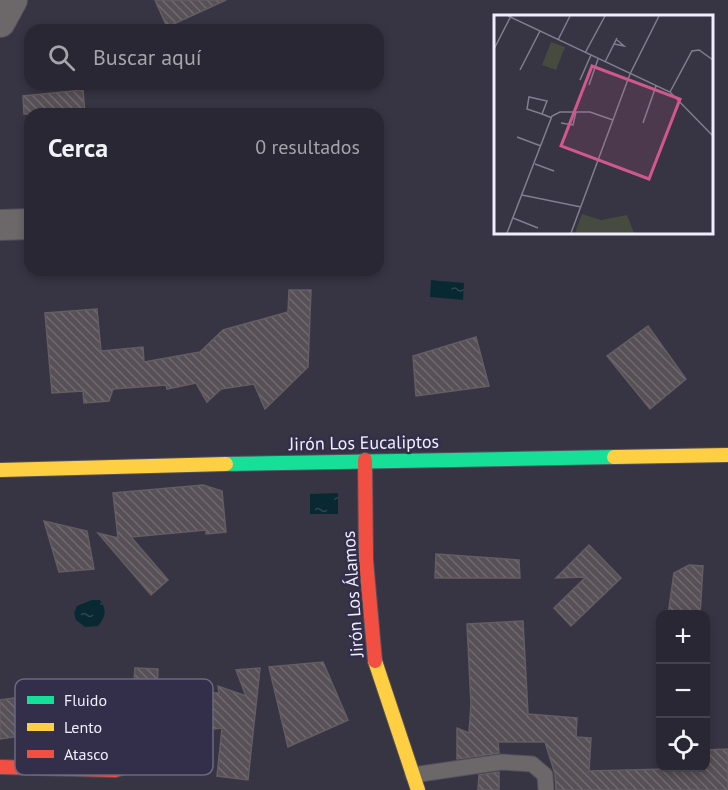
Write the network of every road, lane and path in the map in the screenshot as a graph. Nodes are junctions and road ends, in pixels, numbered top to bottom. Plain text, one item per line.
1 (12, 0) edge
2 (0, 22) edge
3 (24, 224) edge
4 (0, 225) edge
5 (728, 455) edge
6 (365, 460) junction
7 (0, 470) edge
8 (0, 767) edge
9 (15, 767) edge
10 (413, 775) junction
11 (418, 790) edge
12 (546, 790) edge

1 - 2 street
3 - 4 street
5 - 6 street, Jirón Los Eucaliptos
6 - 7 street, Jirón Los Eucaliptos
6 - 10 street, Jirón Los Álamos
8 - 9 street
10 - 11 street, Jirón Los Álamos
10 - 12 lane

